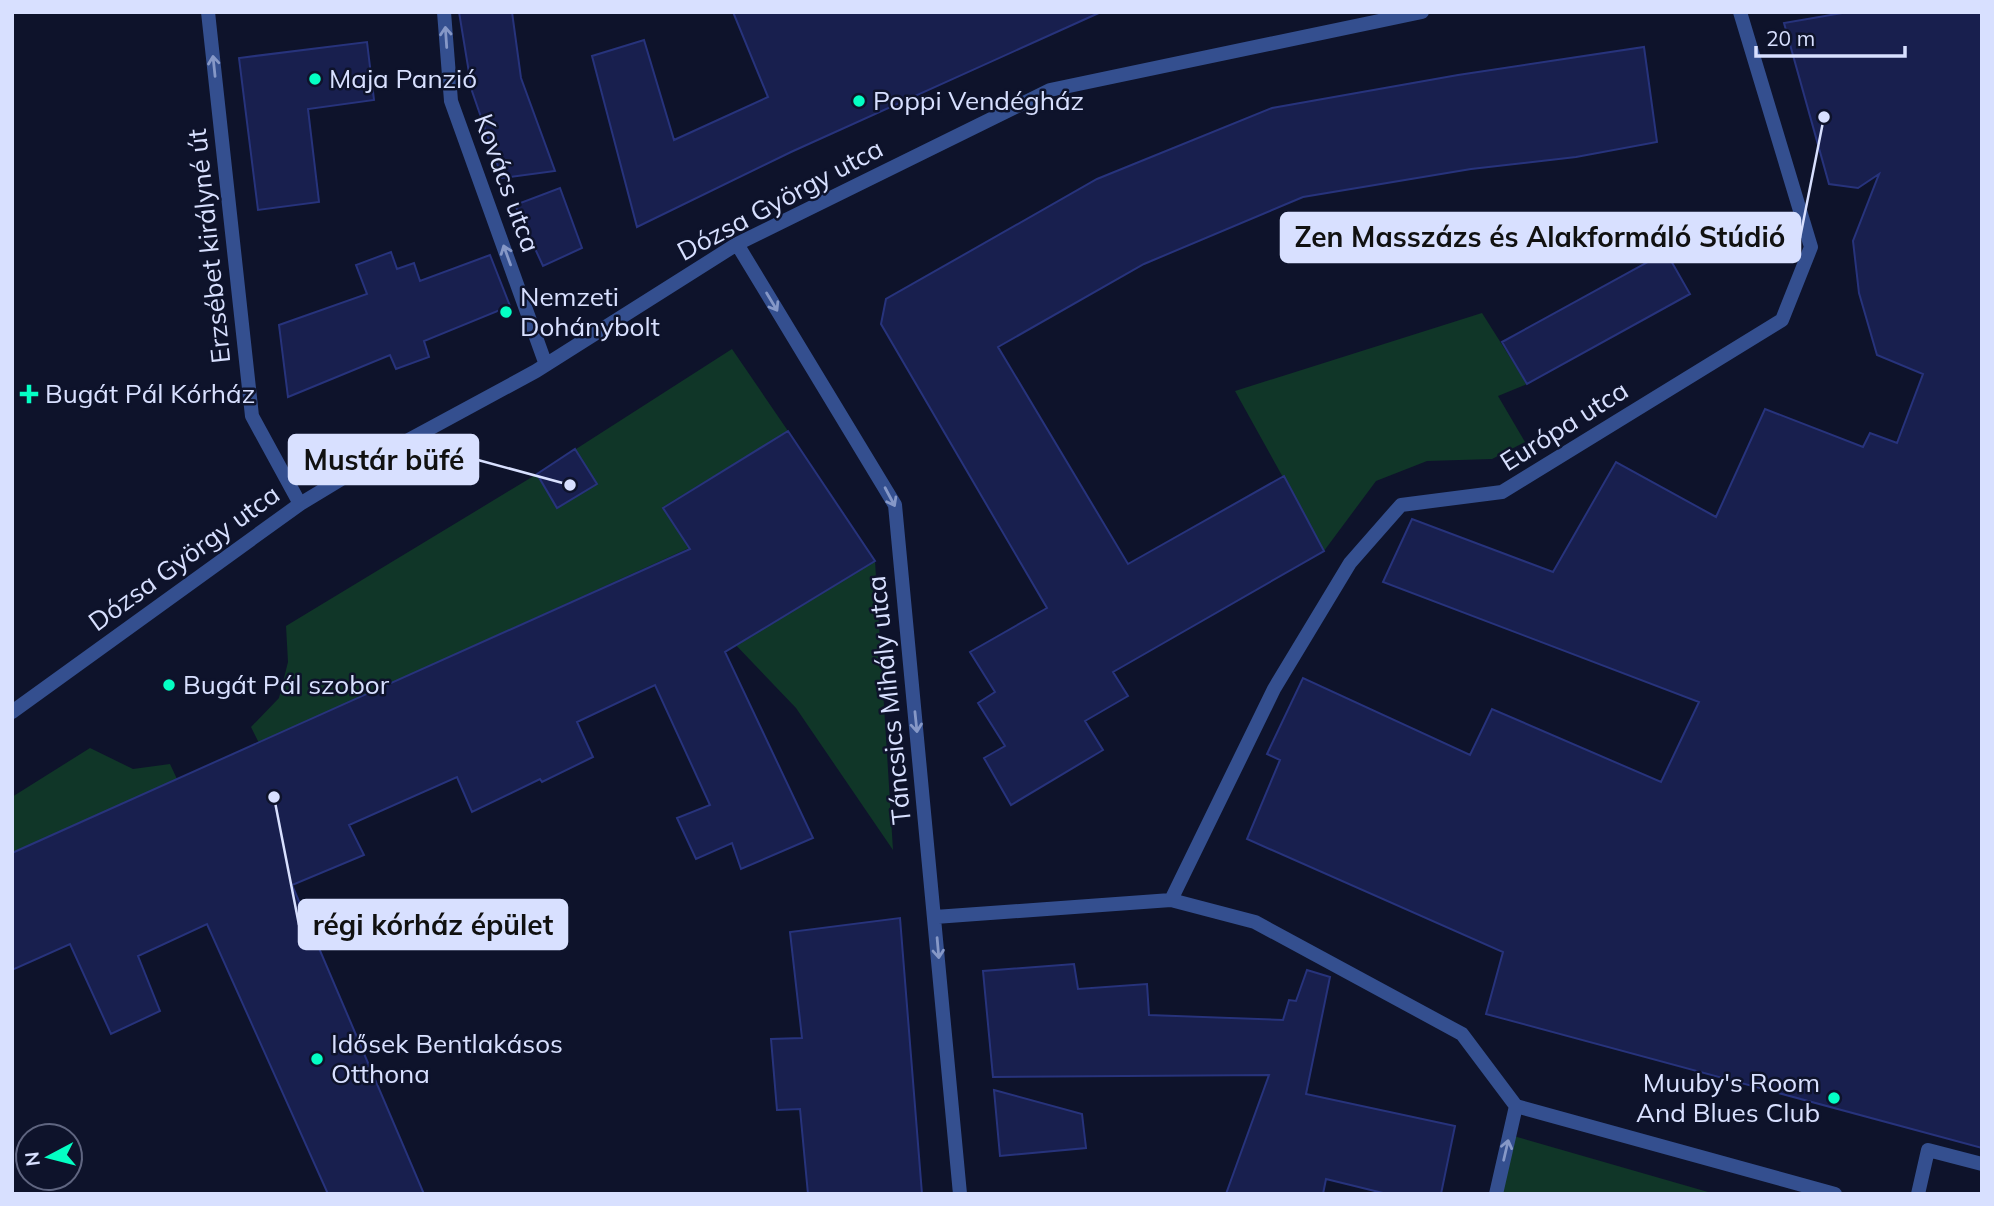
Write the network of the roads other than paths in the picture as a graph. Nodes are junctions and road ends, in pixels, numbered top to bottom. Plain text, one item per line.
1 (208, 12) edge
2 (444, 12) edge
3 (1422, 12) edge
4 (1740, 12) edge
5 (737, 244) junction
6 (546, 365) junction
7 (300, 504) junction
8 (12, 712) edge
9 (1171, 900) junction
10 (935, 917) junction
11 (1516, 1106) junction
12 (1982, 1164) edge
13 (960, 1194) edge
14 (1496, 1194) edge
15 (1835, 1194) edge
16 (1918, 1194) edge

7 -> 1 street, Erzsébet királyné út
6 -> 2 street, Kovács utca
3 - 5 street, Dózsa György utca
4 - 9 street, Európa utca
5 - 6 street, Dózsa György utca
5 -> 10 street, Táncsics Mihály utca
6 - 7 street, Dózsa György utca
7 - 8 street, Dózsa György utca
9 - 10 street
9 - 11 street
10 -> 13 street, Táncsics Mihály utca
14 -> 11 street
11 - 15 street
12 - 16 street

